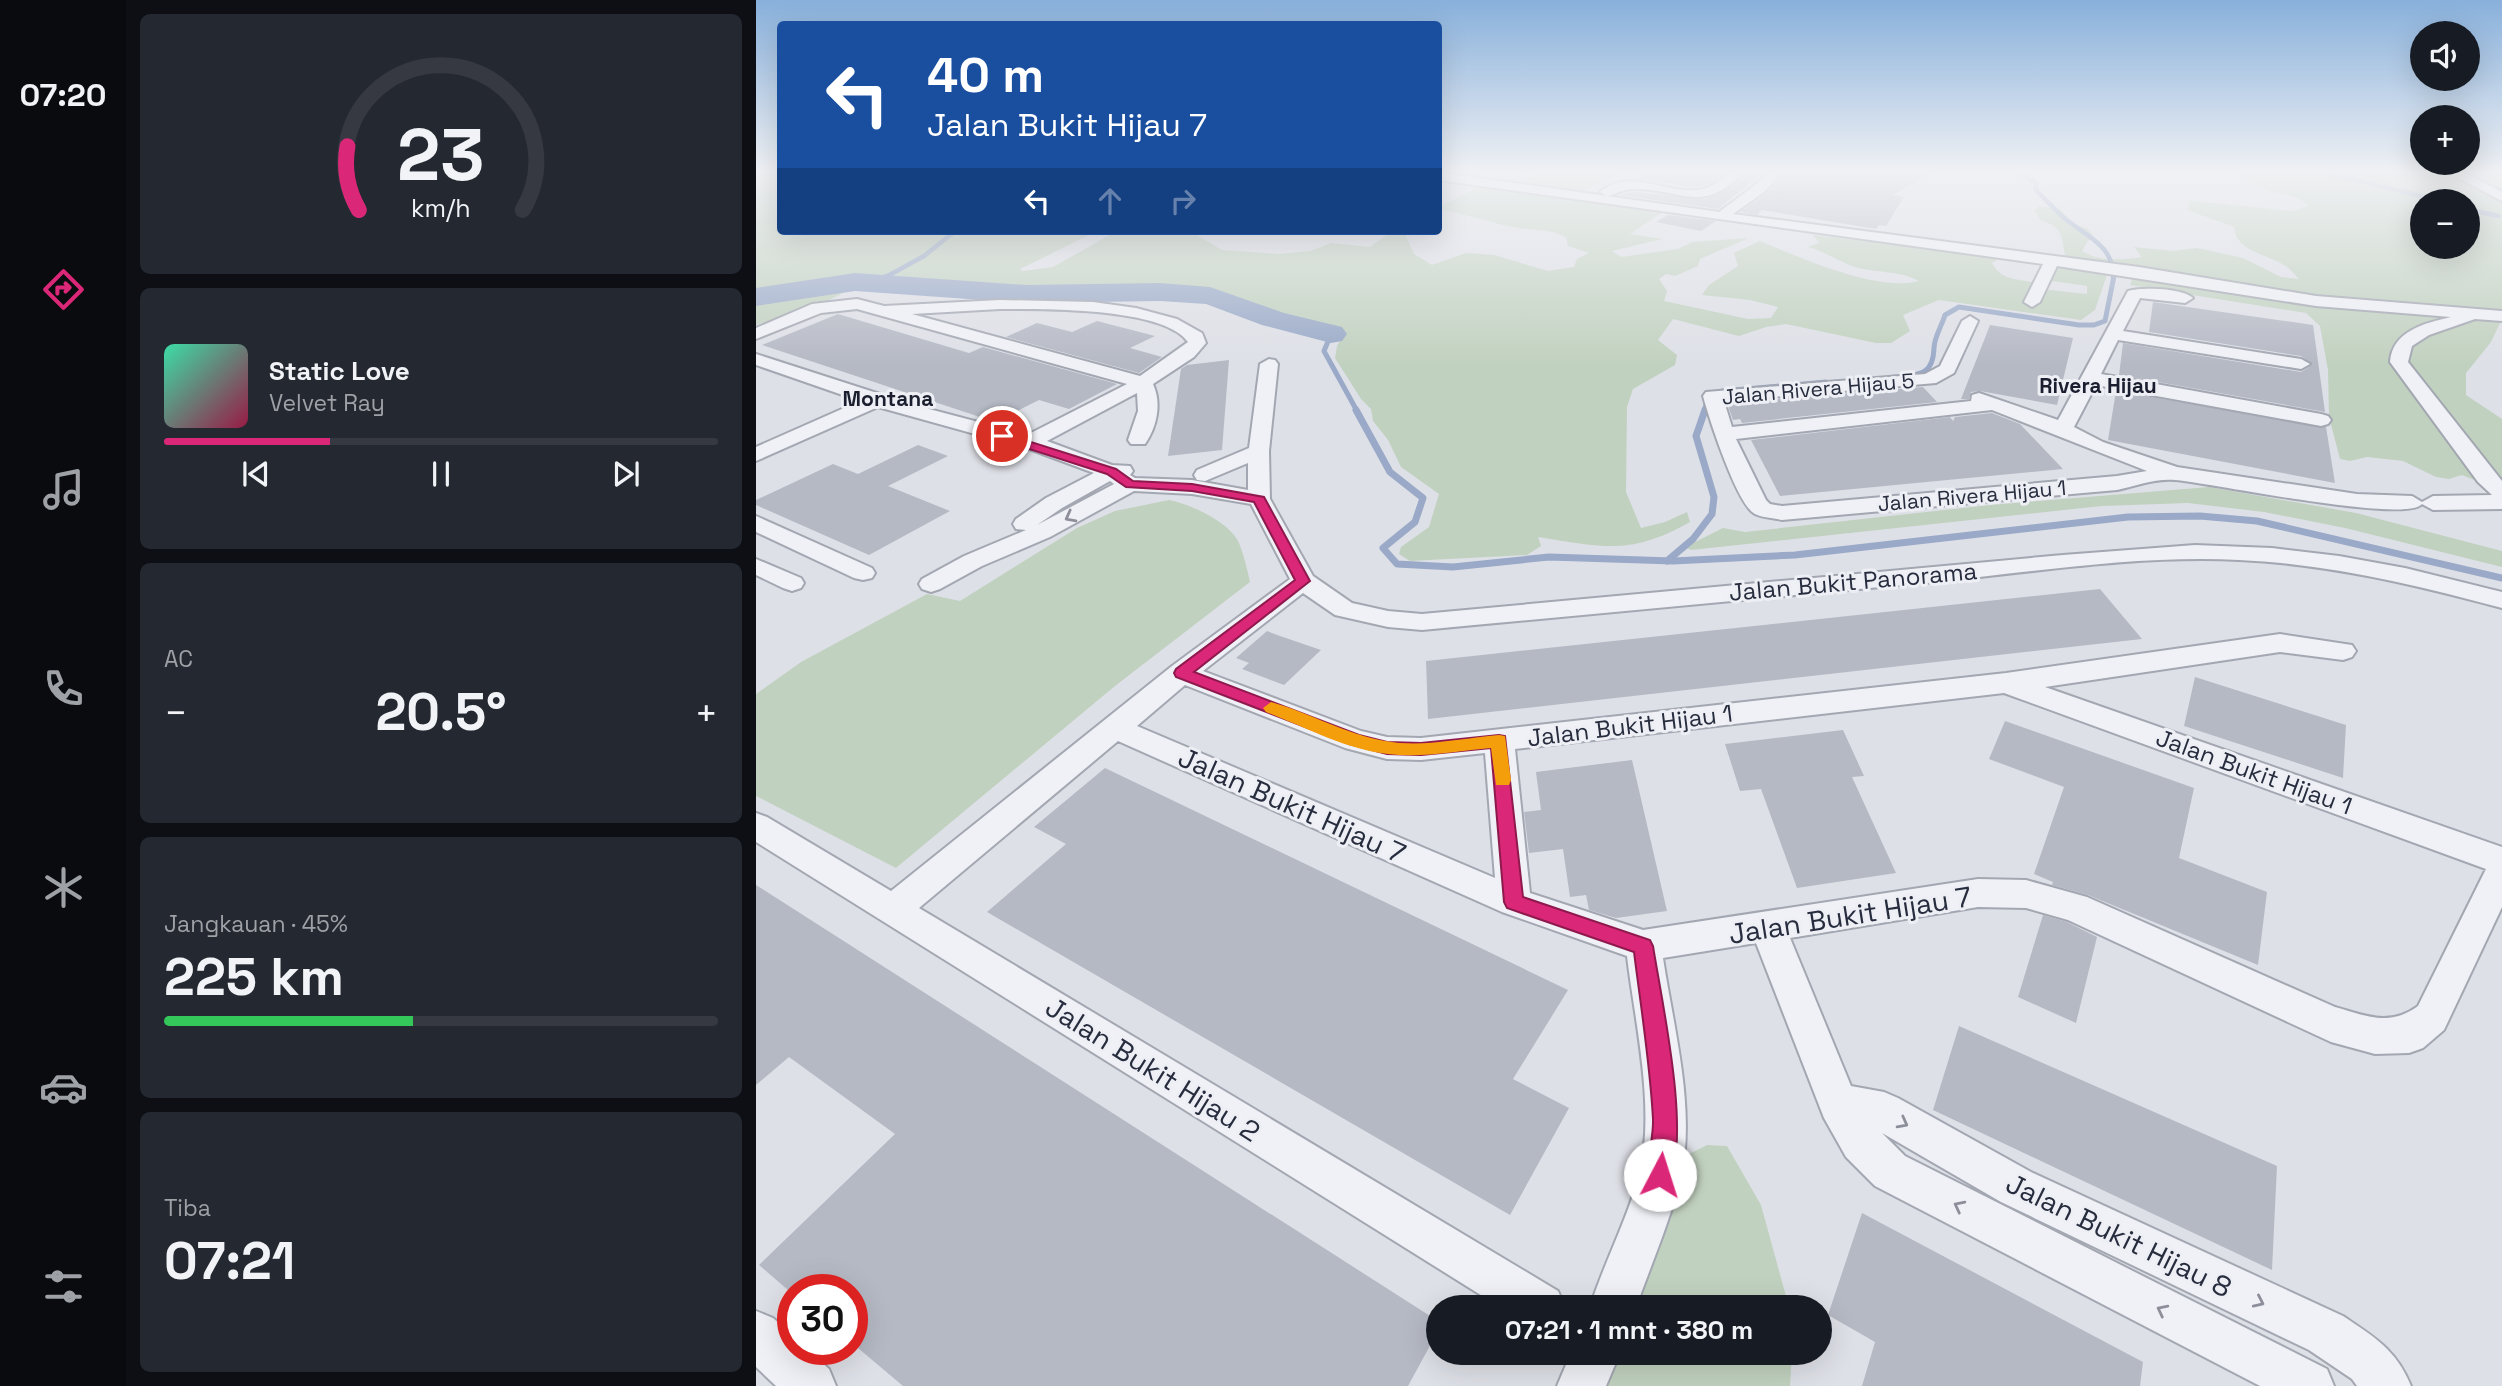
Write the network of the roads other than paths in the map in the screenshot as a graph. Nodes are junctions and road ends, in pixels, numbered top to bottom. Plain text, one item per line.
1 (1862, 235) edge
2 (2052, 260) junction
3 (2201, 301) dead end
4 (2032, 302) dead end
5 (884, 311) junction
6 (2481, 314) junction
7 (2502, 316) edge
8 (1970, 321) dead end
9 (756, 334) edge
10 (2111, 334) junction
11 (756, 359) edge
12 (2301, 364) dead end
13 (1269, 365) dead end
14 (2090, 378) junction
15 (1929, 379) junction
16 (1142, 382) junction
17 (874, 401) junction
18 (1996, 404) junction
19 (2321, 420) dead end
20 (2063, 429) junction
21 (1724, 434) junction
22 (1138, 440) dead end
23 (1028, 443) junction
24 (1259, 451) junction
25 (756, 455) edge
26 (2172, 473) junction
27 (1205, 475) junction
28 (1121, 478) junction
29 (1259, 492) junction
30 (2502, 493) edge
31 (2502, 502) edge
32 (1771, 512) joint
33 (756, 523) edge
34 (756, 566) edge
35 (863, 573) dead end
36 (1303, 581) junction
37 (792, 583) dead end
38 (931, 584) dead end
39 (2502, 600) edge
40 (2343, 651) dead end
41 (1182, 673) junction
42 (2006, 683) junction
43 (1115, 728) junction
44 (1499, 741) junction
45 (761, 828) edge
46 (2502, 861) edge
47 (2502, 871) edge
48 (1514, 902) junction
49 (893, 909) junction
50 (1768, 928) junction
51 (1643, 946) junction
52 (1838, 1104) junction
53 (1522, 1295) edge
54 (1617, 1295) edge
55 (756, 1335) edge
56 (1591, 1365) edge
57 (812, 1386) edge
58 (1581, 1386) edge
59 (2310, 1386) edge
60 (2387, 1386) edge

1 - 2 street
2 - 4 street
2 - 6 street
3 - 10 street
5 - 9 street
5 - 16 street
5 - 16 street
6 - 7 street
6 - 30 street
8 - 15 street, Jalan Rivera Hijau 5
10 - 12 street
10 - 14 street
11 - 17 street
13 - 24 street, Jalan Bukit Panorama
14 - 19 street
14 - 20 street
15 - 18 street, Jalan Rivera Hijau 1
15 - 21 street, Jalan Rivera Hijau 5
16 - 22 street
16 - 23 street
17 - 23 street
17 - 25 street
18 - 20 street, Jalan Rivera Hijau 1
18 - 21 street, Jalan Rivera Hijau 5
20 - 26 street, Jalan Rivera Hijau 1
21 - 32 street, Jalan Rivera Hijau 5
23 - 28 street
24 - 27 street
24 - 29 street, Jalan Bukit Panorama
26 - 31 street, Jalan Rivera Hijau 1
26 - 32 street, Jalan Rivera Hijau 1
27 - 28 street
27 - 29 street
28 - 29 street
28 - 38 street
29 - 36 street, Jalan Bukit Panorama
33 - 35 street
34 - 37 street
36 - 39 street, Jalan Bukit Panorama
36 - 41 street
40 - 42 street, Jalan Bukit Hijau 1
41 - 43 street
41 - 44 street, Jalan Bukit Hijau 1
42 - 44 street, Jalan Bukit Hijau 1
42 - 46 street, Jalan Bukit Hijau 1
43 - 48 street, Jalan Bukit Hijau 7
43 - 49 street
44 - 48 street
45 - 49 street, Jalan Bukit Hijau 2
47 - 50 street, Jalan Bukit Hijau 7
48 - 51 street, Jalan Bukit Hijau 7
49 - 53 street, Jalan Bukit Hijau 2
50 - 51 street, Jalan Bukit Hijau 7
50 - 52 street, Jalan Bukit Hijau 8
51 - 54 street
59 -> 52 street, Jalan Bukit Hijau 8
52 -> 60 street, Jalan Bukit Hijau 8
55 - 57 street
56 - 58 street

